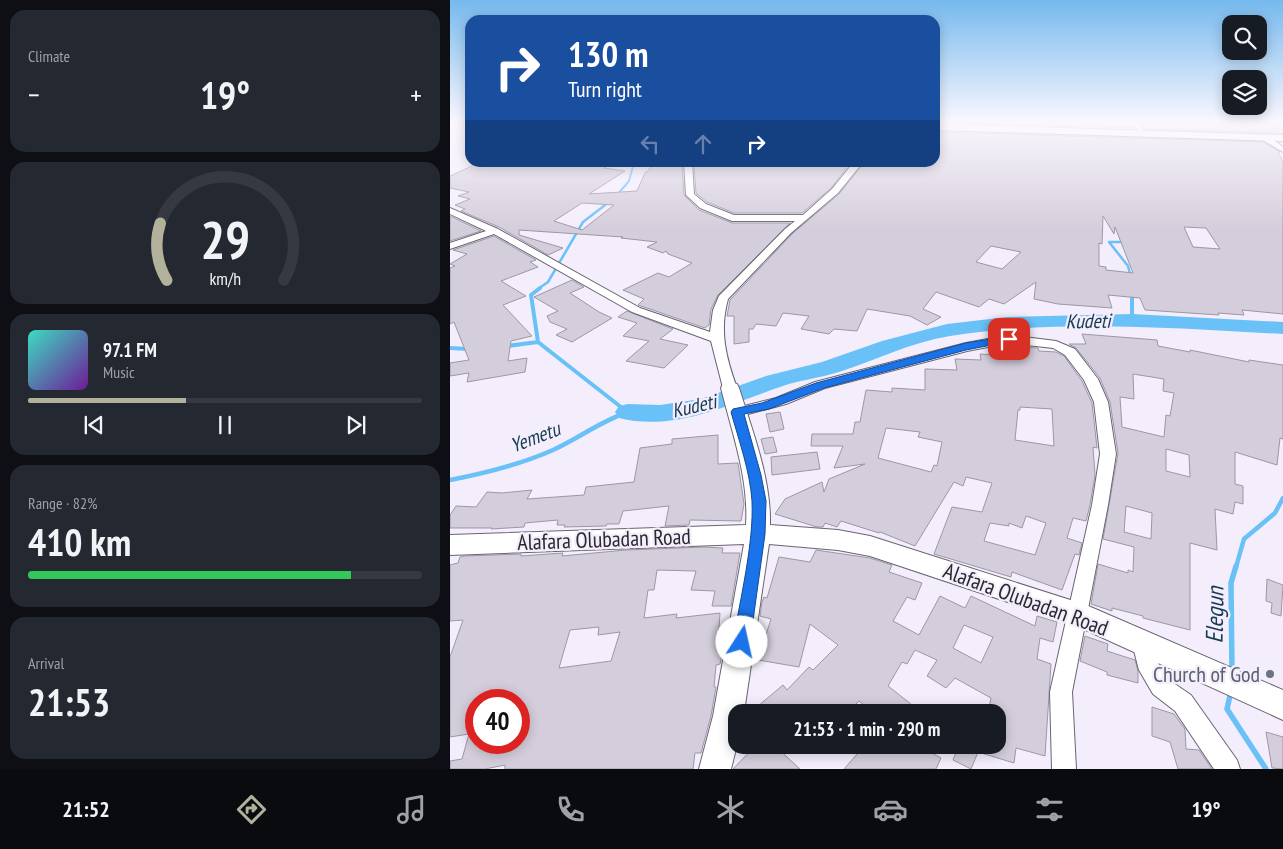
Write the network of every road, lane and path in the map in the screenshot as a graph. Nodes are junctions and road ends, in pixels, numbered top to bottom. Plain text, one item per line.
1 (688, 167) edge
2 (855, 167) edge
3 (450, 210) edge
4 (805, 218) junction
5 (495, 231) junction
6 (450, 246) edge
7 (715, 338) junction
8 (734, 401) junction
9 (758, 534) junction
10 (450, 545) edge
11 (1076, 613) junction
12 (1142, 643) junction
13 (1283, 705) edge
14 (715, 769) edge
15 (1064, 769) edge
16 (1228, 769) edge

1 - 4 street
2 - 4 street
3 - 5 street
4 - 7 street
5 - 6 street
5 - 7 street
7 - 8 street
8 - 9 street
8 - 11 street
9 - 10 street, Alafara Olubadan Road
9 - 11 street, Alafara Olubadan Road
9 - 14 street
11 - 12 street, Alafara Olubadan Road
11 - 15 street
12 - 13 street, Alafara Olubadan Road
12 - 16 street

